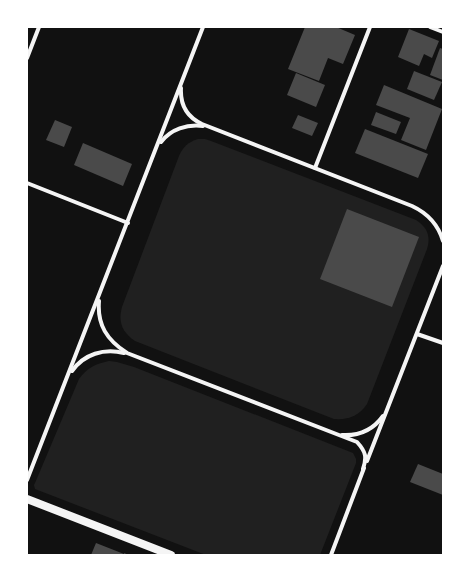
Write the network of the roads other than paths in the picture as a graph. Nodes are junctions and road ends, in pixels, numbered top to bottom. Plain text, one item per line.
1 (39, 27) edge
2 (203, 27) edge
3 (370, 27) edge
4 (430, 27) edge
5 (443, 32) edge
6 (27, 58) edge
7 (183, 80) junction
8 (217, 130) junction
9 (158, 145) junction
10 (315, 168) junction
11 (27, 183) edge
12 (128, 223) junction
13 (443, 241) edge
14 (443, 266) edge
15 (101, 292) junction
16 (416, 334) junction
17 (443, 343) edge
18 (137, 357) junction
19 (68, 376) junction
20 (386, 411) junction
21 (334, 433) junction
22 (363, 469) junction
23 (27, 480) edge
24 (27, 499) edge
25 (170, 555) edge
26 (331, 555) edge

1 - 6 street
2 - 7 street
3 - 10 street
4 - 5 street
7 - 8 street
7 - 9 street
8 - 9 street
8 - 10 street
9 - 12 street
10 - 13 street
11 - 12 street
12 - 15 street
14 - 16 street
15 - 18 street
15 - 19 street
16 - 17 street
16 - 20 street
18 - 19 street
18 - 21 street
19 - 23 street
20 - 21 street
20 - 22 street
21 - 22 street
22 - 26 street
24 - 25 main road

